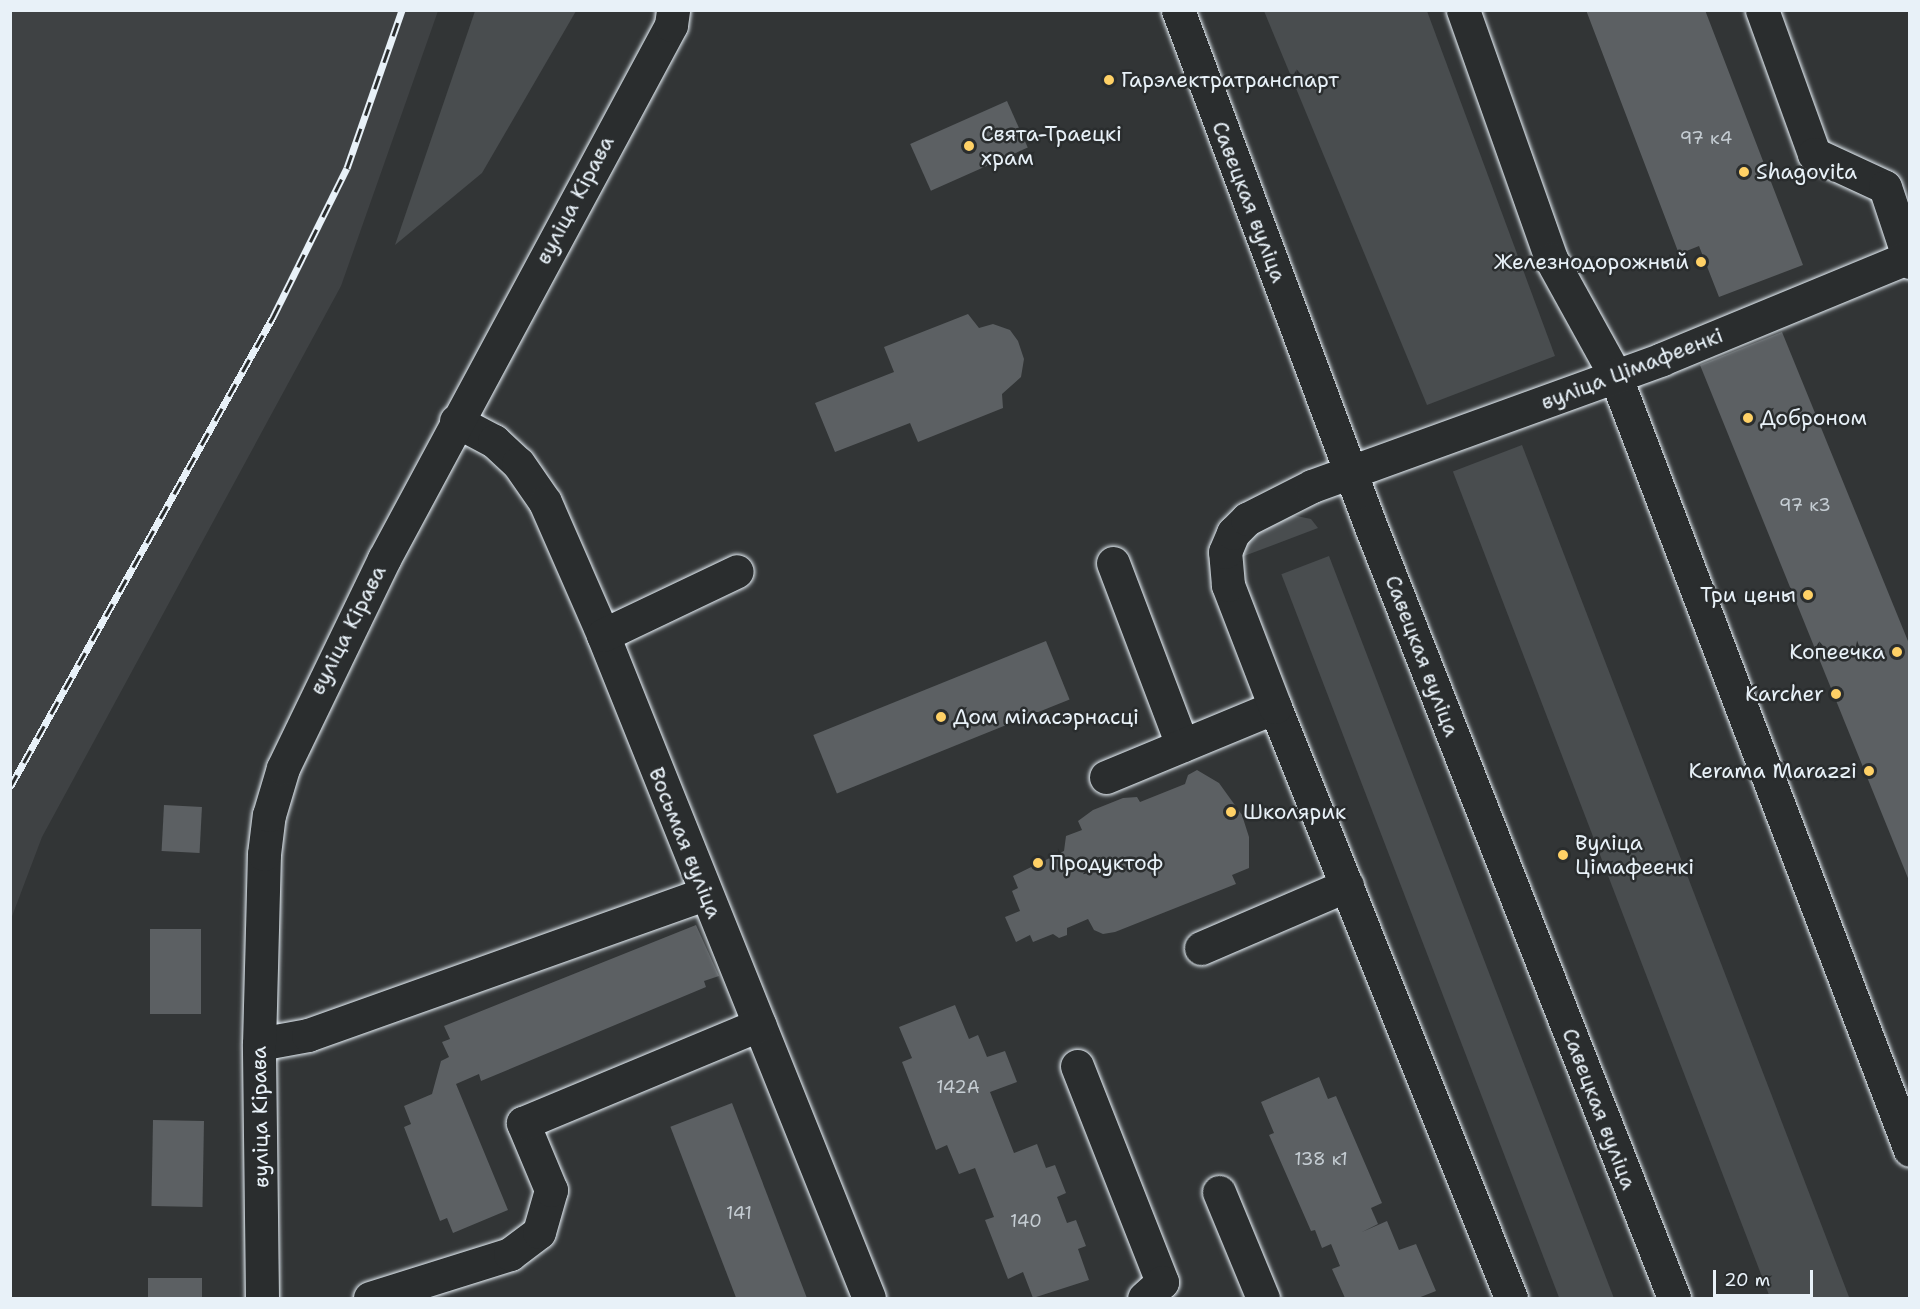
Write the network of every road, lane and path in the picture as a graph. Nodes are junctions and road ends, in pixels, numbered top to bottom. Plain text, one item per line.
1 (1178, 10) edge
2 (1462, 10) edge
3 (1762, 10) edge
4 (680, 15) edge
5 (1909, 259) edge
6 (1615, 375) junction
7 (456, 421) junction
8 (1351, 472) junction
9 (1113, 563) dead end
10 (737, 571) dead end
11 (603, 635) junction
12 (1275, 707) junction
13 (1182, 745) junction
14 (1106, 777) dead end
15 (1347, 885) junction
16 (704, 894) junction
17 (1201, 948) dead end
18 (759, 1025) junction
19 (259, 1044) junction
20 (1077, 1066) dead end
21 (1910, 1150) edge
22 (1219, 1192) dead end
23 (262, 1299) edge
24 (370, 1299) edge
25 (869, 1299) edge
26 (1144, 1299) edge
27 (1263, 1299) edge
28 (1511, 1299) edge
29 (1674, 1299) edge

1 - 8 main road, Савецкая вуліца
2 - 6 main road
3 - 5 main road
4 - 7 main road, вуліца Кірава
5 - 6 main road, вуліца Цімафеенкі
6 - 8 main road, вуліца Цімафеенкі
6 - 21 main road
7 - 11 main road, Восьмая вуліца
7 - 19 main road, вуліца Кірава
8 - 12 main road, вуліца Цімафеенкі
8 - 29 main road, Савецкая вуліца
9 - 13 main road
10 - 11 main road
11 - 16 main road, Восьмая вуліца
12 - 13 main road
12 - 15 main road, вуліца Цімафеенкі
13 - 14 main road
15 - 17 main road
15 - 28 main road, вуліца Цімафеенкі
16 - 18 main road, Восьмая вуліца
16 - 19 main road
18 - 24 main road
18 - 25 main road, Восьмая вуліца
19 - 23 main road, вуліца Кірава
20 - 26 main road
22 - 27 main road

